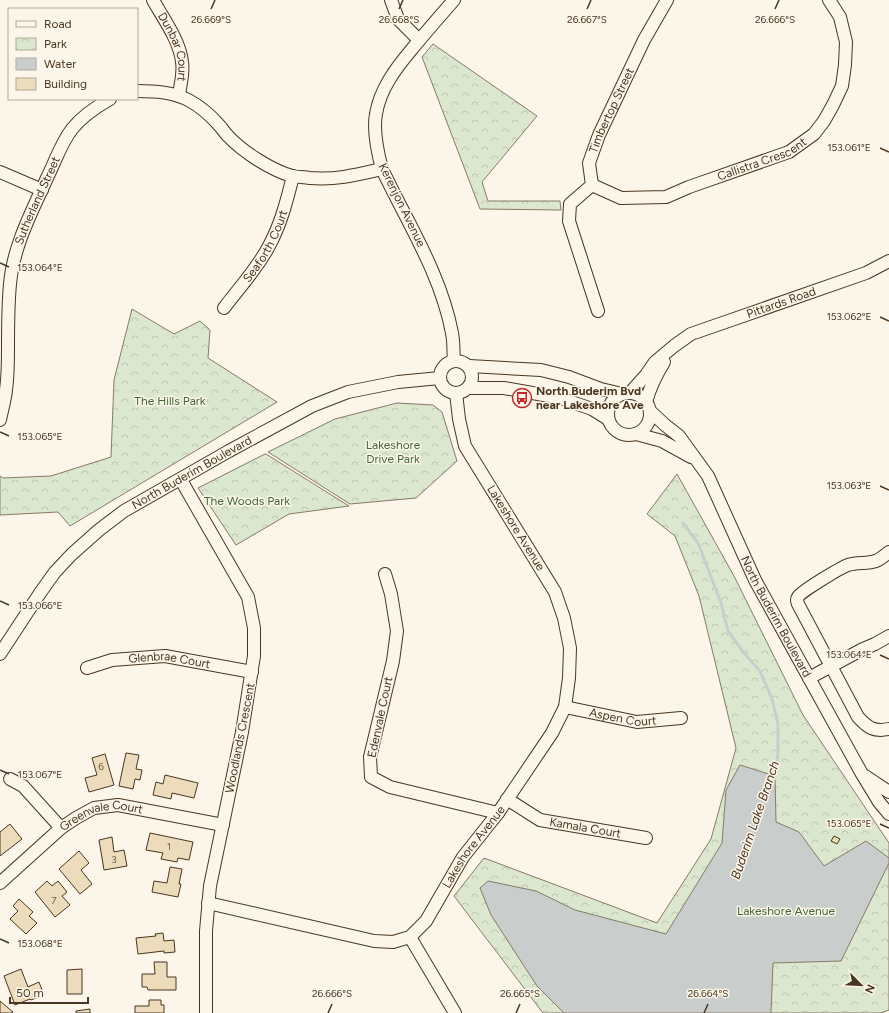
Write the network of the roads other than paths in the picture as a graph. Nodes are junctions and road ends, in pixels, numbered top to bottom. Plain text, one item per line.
1 (153, 0) edge
2 (391, 0) edge
3 (454, 0) edge
4 (667, 0) edge
5 (829, 0) edge
6 (419, 40) junction
7 (138, 91) edge
8 (179, 96) junction
9 (108, 100) edge
10 (382, 169) junction
11 (0, 172) edge
12 (293, 176) junction
13 (592, 185) junction
14 (42, 190) junction
15 (889, 261) edge
16 (224, 308) dead end
17 (598, 311) dead end
18 (674, 346) junction
19 (454, 360) junction
20 (469, 366) junction
21 (440, 378) junction
22 (468, 388) junction
23 (456, 393) junction
24 (626, 394) junction
25 (648, 406) junction
26 (608, 419) junction
27 (0, 420) edge
28 (636, 434) junction
29 (694, 458) junction
30 (180, 480) junction
31 (889, 552) edge
32 (385, 574) dead end
33 (889, 636) edge
34 (0, 654) edge
35 (831, 666) junction
36 (87, 668) dead end
37 (252, 672) junction
38 (809, 678) junction
39 (565, 707) junction
40 (681, 718) dead end
41 (889, 729) edge
42 (862, 774) junction
43 (10, 779) dead end
44 (889, 792) edge
45 (507, 799) junction
46 (498, 813) junction
47 (889, 814) edge
48 (223, 825) junction
49 (61, 828) junction
50 (646, 838) dead end
51 (0, 883) edge
52 (208, 903) junction
53 (410, 937) junction
54 (206, 1013) edge
55 (455, 1013) edge

1 - 8 street, Dunbar Court
2 - 6 street
3 - 6 street, Kerenjon Avenue
4 - 13 street, Timbertop Street
5 - 13 street, Callistra Crescent
6 - 10 street, Kerenjon Avenue
7 - 8 street
8 - 12 street
9 - 14 street, Sutherland Street
10 - 12 street
10 - 19 street, Kerenjon Avenue
11 - 14 street
12 - 16 street, Seaforth Court
13 - 17 street
14 - 27 street, Sutherland Street
15 - 18 street, Pittards Road
18 - 24 street, Pittards Road
18 - 25 street, Pittards Road
19 - 20 street
19 - 21 street
20 - 22 street
20 - 24 street
21 - 23 street
21 - 30 street, North Buderim Boulevard
22 - 23 street
22 - 26 street
23 - 39 street, Lakeshore Avenue
24 - 25 street
24 - 26 street
25 - 28 street
25 - 29 street, North Buderim Boulevard
26 - 28 street
28 - 29 street, North Buderim Boulevard
29 - 38 street, North Buderim Boulevard
30 - 34 street, North Buderim Boulevard
30 - 37 street, Woodlands Crescent
31 - 35 street
32 - 46 street, Edenvale Court
33 - 35 street
35 - 38 street
35 - 41 street
36 - 37 street, Glenbrae Court
37 - 48 street, Woodlands Crescent
38 - 42 street, North Buderim Boulevard
39 - 40 street, Aspen Court
39 - 45 street, Lakeshore Avenue
42 - 44 street, North Buderim Boulevard
42 - 47 street, North Buderim Boulevard
43 - 49 street
45 - 46 street, Lakeshore Avenue
45 - 50 street, Kamala Court
46 - 53 street, Lakeshore Avenue
48 - 49 street, Greenvale Court
48 - 52 street, Woodlands Crescent
49 - 51 street, Greenvale Court
52 - 53 street
52 - 54 street, Woodlands Crescent
53 - 55 street

